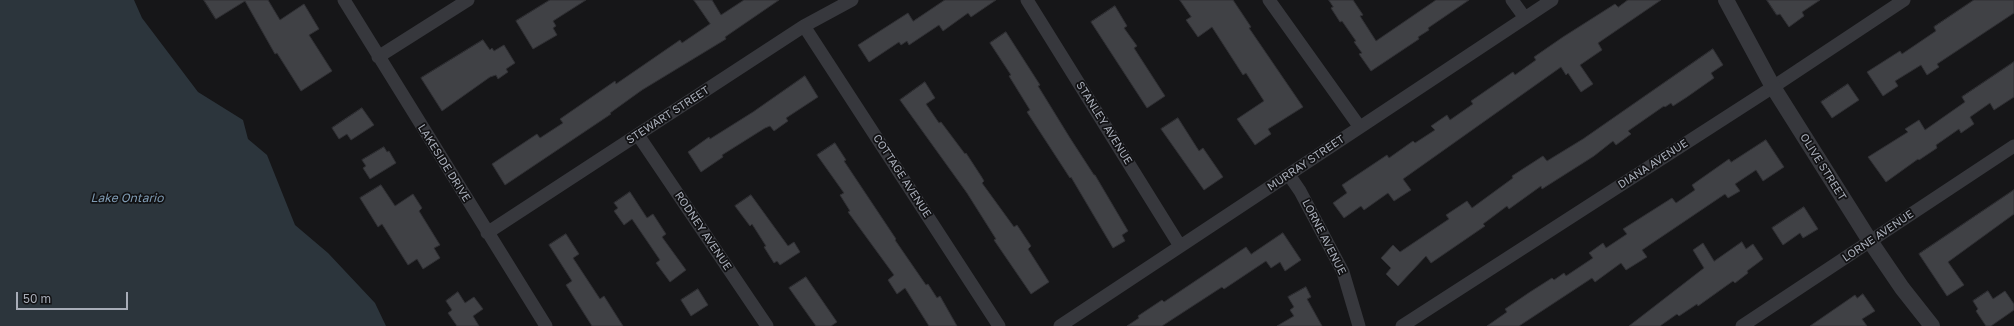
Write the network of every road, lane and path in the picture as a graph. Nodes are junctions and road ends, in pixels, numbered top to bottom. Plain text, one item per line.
1 (344, 0) edge
2 (468, 0) edge
3 (852, 0) edge
4 (1027, 0) edge
5 (1269, 0) edge
6 (1512, 0) edge
7 (1552, 0) edge
8 (1726, 0) edge
9 (1904, 0) edge
10 (1525, 18) junction
11 (804, 26) junction
12 (378, 57) junction
13 (1773, 87) junction
14 (1359, 126) junction
15 (638, 135) junction
16 (2014, 146) edge
17 (1289, 175) junction
18 (487, 233) junction
19 (1870, 241) junction
20 (1180, 246) junction
21 (546, 326) edge
22 (767, 326) edge
23 (999, 326) edge
24 (1060, 326) edge
25 (1359, 326) edge
26 (1402, 326) edge
27 (1742, 326) edge
28 (1932, 326) edge

1 - 12 street, LAKESIDE DRIVE
2 - 12 street
3 - 11 street, STEWART STREET
4 - 20 street, STANLEY AVENUE
5 - 14 street
6 - 10 street
7 - 10 street, MURRAY STREET
8 - 13 street, OLIVE STREET
9 - 13 street, DIANA AVENUE
10 - 14 street, MURRAY STREET
11 - 15 street, STEWART STREET
11 - 23 street, COTTAGE AVENUE
12 - 18 street, LAKESIDE DRIVE
13 - 19 street, OLIVE STREET
13 - 26 street, DIANA AVENUE
14 - 17 street, MURRAY STREET
15 - 18 street, STEWART STREET
15 - 22 street, RODNEY AVENUE
16 - 19 street, LORNE AVENUE
17 - 20 street, MURRAY STREET
17 - 25 street, LORNE AVENUE
18 - 21 street, LAKESIDE DRIVE
19 - 27 street, LORNE AVENUE
19 - 28 street, OLIVE STREET
20 - 24 street, MURRAY STREET

